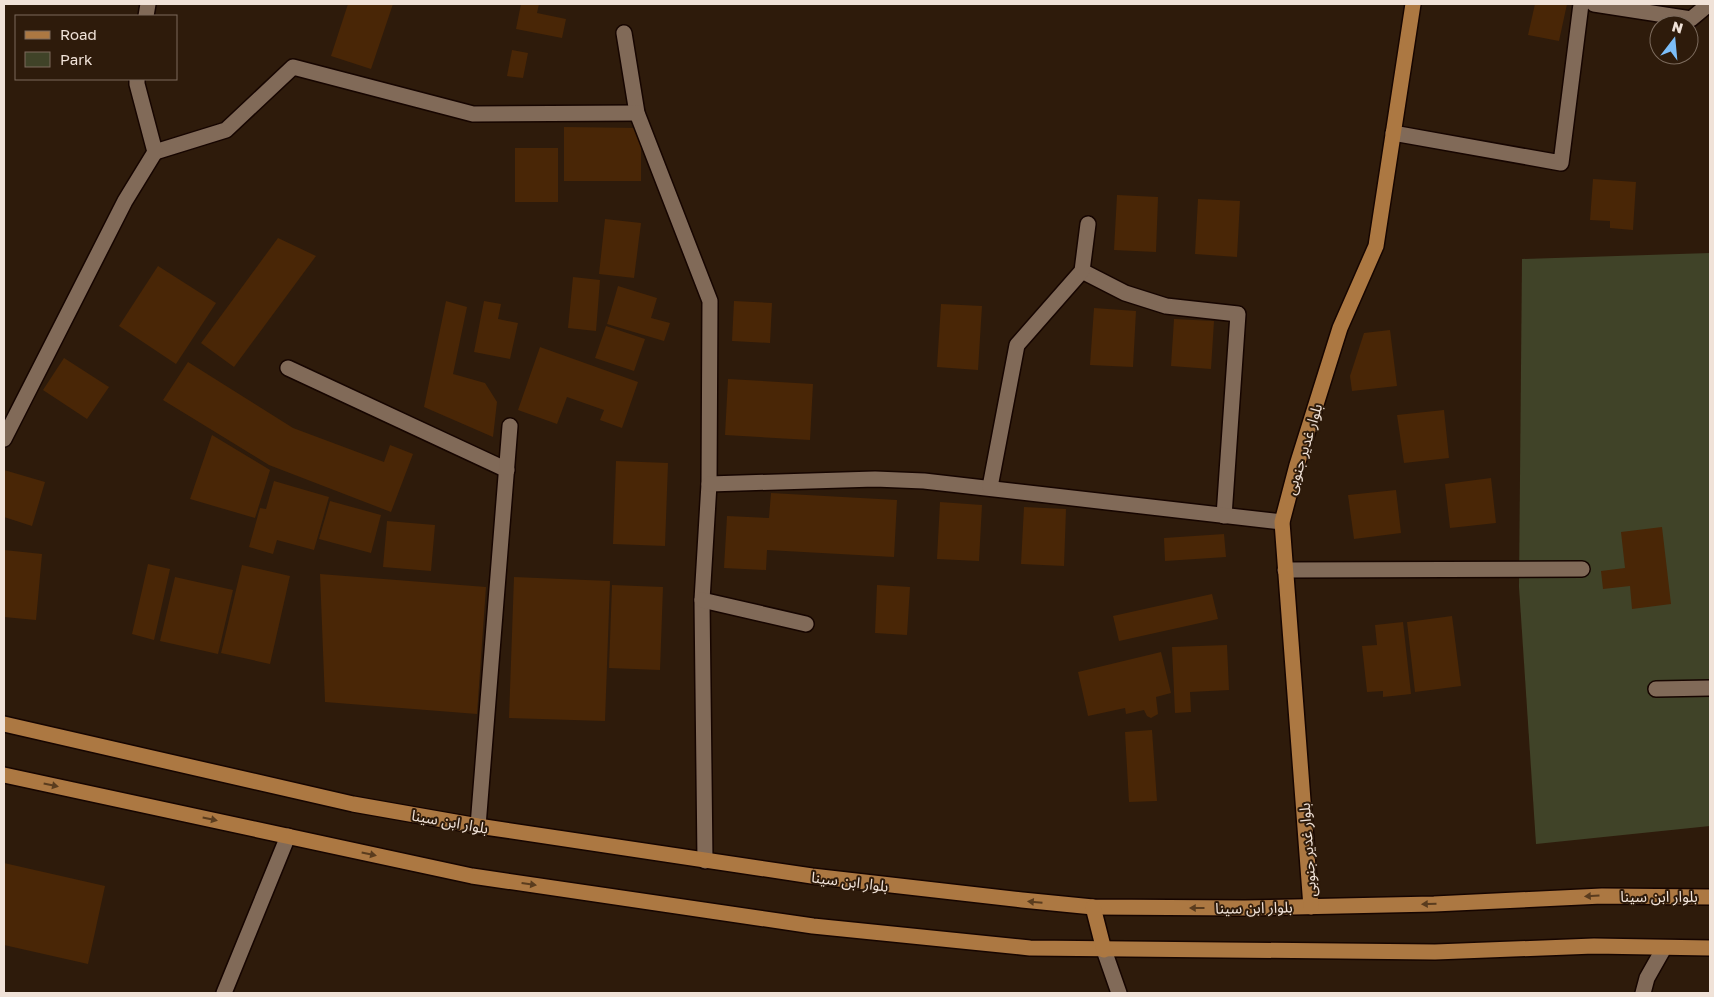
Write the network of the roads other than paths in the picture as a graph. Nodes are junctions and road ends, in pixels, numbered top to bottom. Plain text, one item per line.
1 (1413, 4) edge
2 (1581, 4) edge
3 (1594, 4) edge
4 (1710, 4) edge
5 (624, 33) dead end
6 (138, 80) edge
7 (637, 113) junction
8 (1393, 133) junction
9 (155, 152) junction
10 (1088, 224) dead end
11 (1082, 271) junction
12 (288, 368) dead end
13 (510, 426) dead end
14 (4, 439) edge
15 (507, 470) junction
16 (709, 484) junction
17 (990, 487) junction
18 (1224, 516) junction
19 (1282, 522) junction
20 (1582, 569) dead end
21 (1285, 570) junction
22 (702, 600) junction
23 (806, 624) dead end
24 (1710, 688) edge
25 (1656, 689) dead end
26 (4, 724) edge
27 (4, 775) edge
28 (478, 826) junction
29 (288, 836) junction
30 (705, 861) junction
31 (1710, 897) edge
32 (1093, 907) junction
33 (1311, 907) junction
34 (1664, 948) junction
35 (1710, 948) edge
36 (1104, 950) junction
37 (224, 993) edge
38 (1119, 993) edge
39 (1643, 993) edge

1 - 8 main road, بلوار غدیر جنوبی
2 - 8 street
3 - 4 street
5 - 7 street
6 - 9 street
7 - 9 street
7 - 16 street
8 - 19 main road, بلوار غدیر جنوبی
9 - 14 street
10 - 11 street
11 - 17 street
11 - 18 street
12 - 15 street
13 - 15 street
15 - 28 street
16 - 17 street
16 - 22 street
17 - 18 street
18 - 19 street
19 - 21 main road, بلوار غدیر جنوبی
20 - 21 street
21 - 33 main road, بلوار غدیر جنوبی
22 - 23 street
22 - 30 street
24 - 25 street
26 - 28 main road, بلوار ابن سینا
27 -> 29 main road
28 - 30 main road, بلوار ابن سینا
29 -> 36 main road
29 - 37 street
32 -> 30 main road, بلوار ابن سینا
31 -> 33 main road, بلوار ابن سینا
33 -> 32 main road, بلوار ابن سینا
32 - 36 main road
34 - 35 main road
34 - 36 main road
34 - 39 street
36 - 38 street

